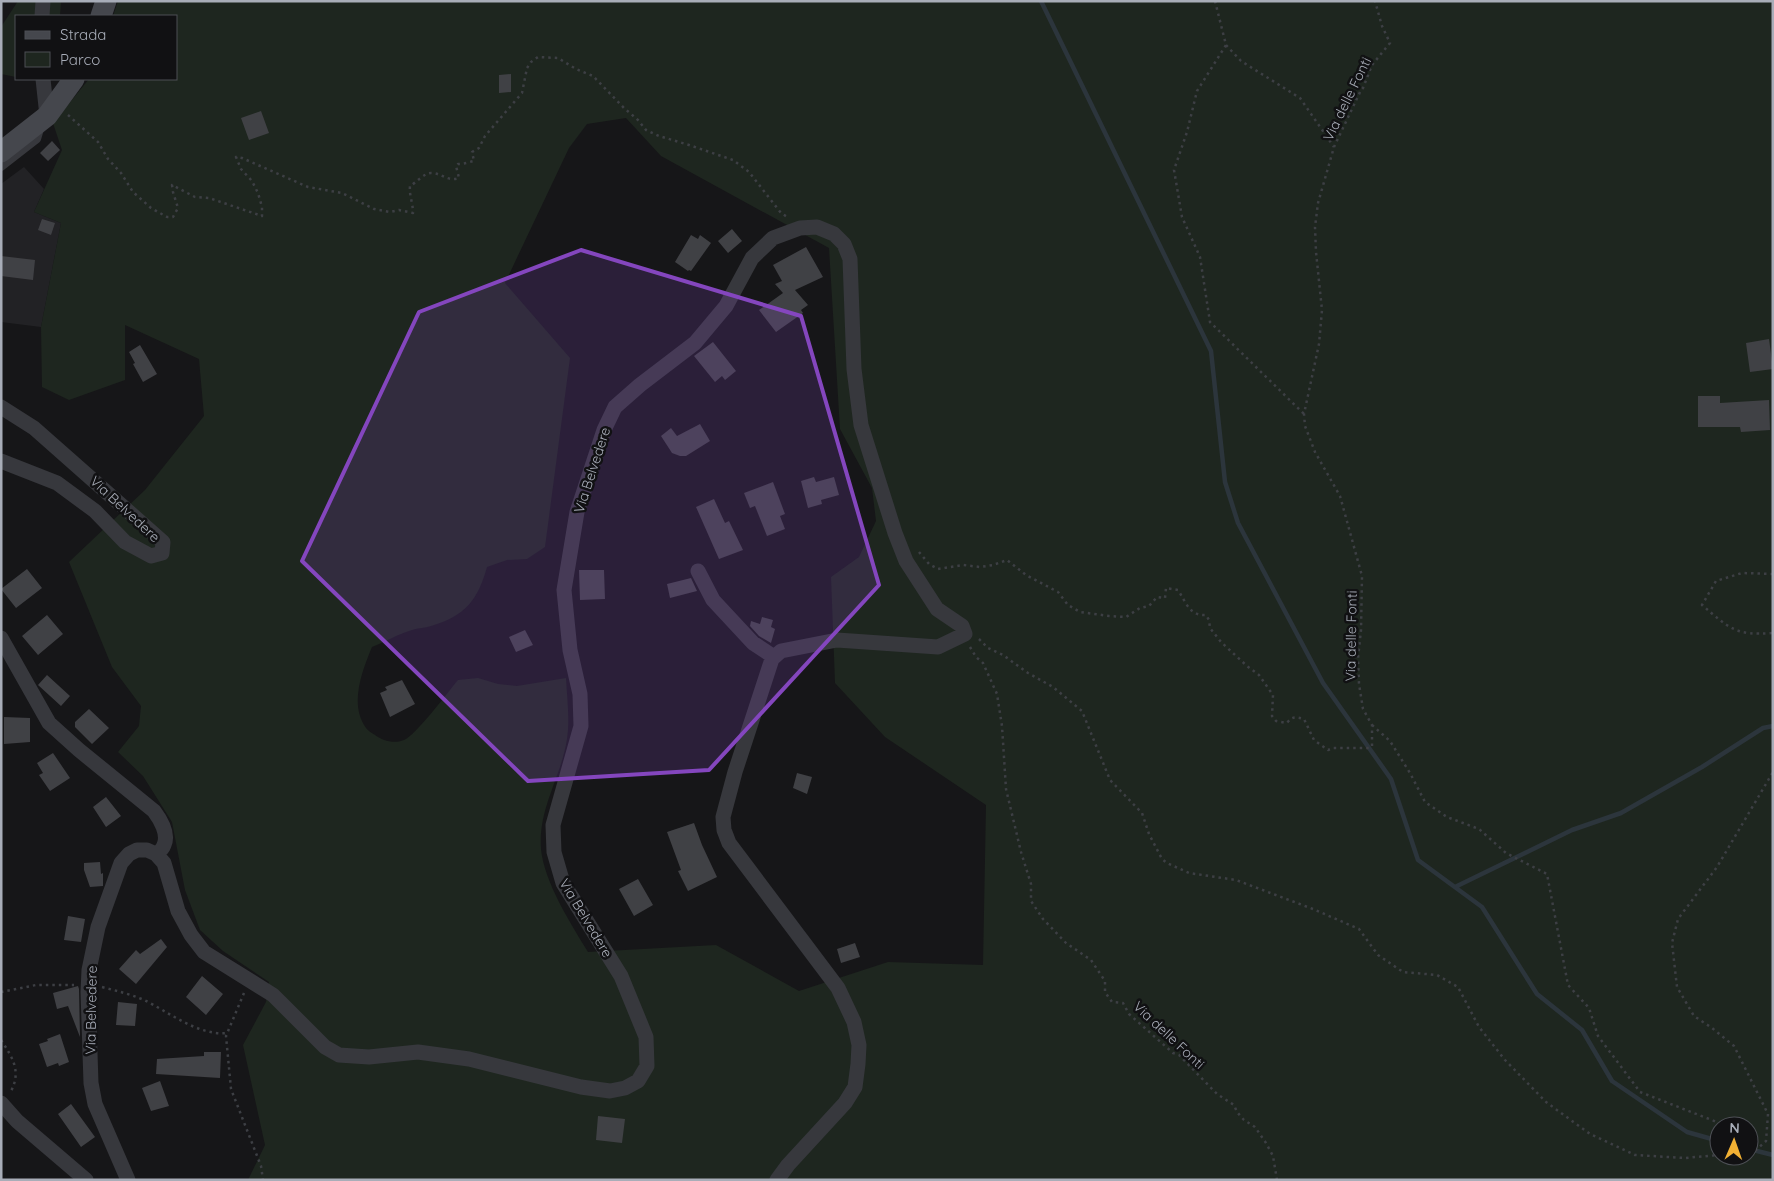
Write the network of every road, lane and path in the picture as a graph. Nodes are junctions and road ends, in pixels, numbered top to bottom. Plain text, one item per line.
1 (43, 1) edge
2 (106, 1) edge
3 (1215, 1) edge
4 (1375, 1) edge
5 (42, 15) edge
6 (101, 15) edge
7 (1226, 45) junction
8 (43, 80) edge
9 (73, 80) edge
10 (47, 114) junction
11 (1334, 147) junction
12 (1, 152) edge
13 (1, 167) edge
14 (805, 228) junction
15 (1, 407) edge
16 (1304, 414) junction
17 (1, 461) edge
18 (902, 549) junction
19 (698, 571) dead end
20 (1773, 574) edge
21 (962, 626) junction
22 (1773, 633) edge
23 (1, 638) edge
24 (774, 656) junction
25 (976, 657) dead end
26 (1372, 724) junction
27 (1773, 772) edge
28 (156, 854) junction
29 (249, 980) junction
30 (89, 985) junction
31 (1, 992) edge
32 (227, 1034) junction
33 (1, 1040) edge
34 (2, 1103) edge
35 (1709, 1119) edge
36 (1759, 1148) edge
37 (1709, 1156) edge
38 (86, 1180) edge
39 (128, 1180) edge
40 (263, 1180) edge
41 (777, 1180) edge
42 (1277, 1180) edge

1 - 5 street
2 - 6 street
3 - 7 path
4 - 11 path, Via delle Fonti
7 - 11 path
7 - 16 path
8 - 10 street
9 - 10 street
10 - 12 street
10 - 13 lane
10 - 14 path
11 - 16 path, Via delle Fonti
14 - 18 street, Via Belvedere
14 - 29 street, Via Belvedere
15 - 17 street, Via Belvedere
16 - 26 path, Via delle Fonti
18 - 21 street, Via Belvedere
18 - 26 path, Via delle Fonti
19 - 24 street
20 - 22 path
21 - 24 street
21 - 37 path
23 - 28 street
24 - 41 street
25 - 42 path, Via delle Fonti
26 - 35 path
27 - 36 path
28 - 29 street, Via Belvedere
28 - 30 street, Via Belvedere
29 - 32 path
30 - 31 path
30 - 32 path
30 - 39 street, Via Belvedere
32 - 40 path
33 - 34 path
34 - 38 street

